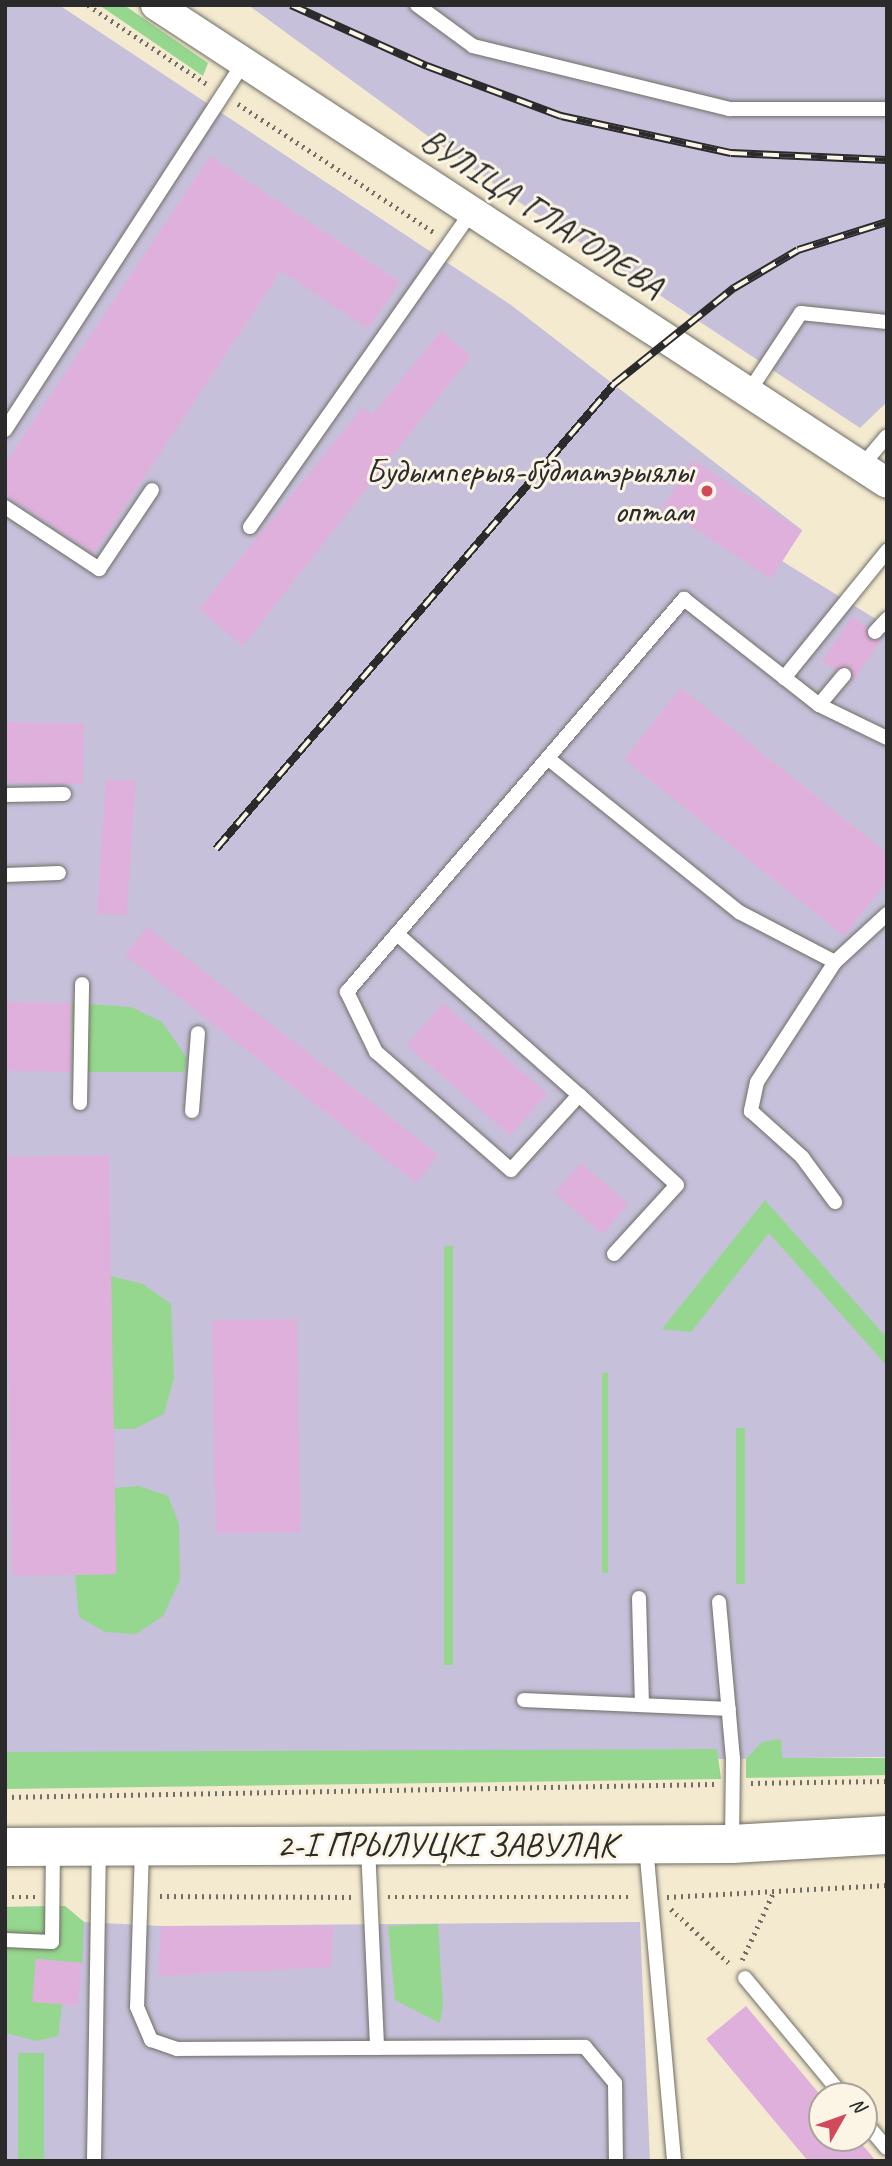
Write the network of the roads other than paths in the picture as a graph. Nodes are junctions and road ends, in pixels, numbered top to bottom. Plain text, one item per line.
1 (156, 5) edge
2 (417, 5) edge
3 (243, 64) junction
4 (887, 109) edge
5 (471, 212) junction
6 (887, 322) edge
7 (748, 393) junction
8 (5, 430) edge
9 (887, 436) edge
10 (861, 467) junction
11 (887, 483) edge
12 (152, 490) dead end
13 (5, 508) edge
14 (250, 527) dead end
15 (886, 554) edge
16 (887, 619) edge
17 (875, 632) dead end
18 (844, 675) dead end
19 (785, 678) junction
20 (820, 705) junction
21 (887, 738) edge
22 (550, 760) junction
23 (64, 794) dead end
24 (5, 795) edge
25 (60, 873) dead end
26 (5, 875) edge
27 (887, 914) edge
28 (397, 934) junction
29 (835, 962) junction
30 (82, 984) dead end
31 (198, 1033) dead end
32 (579, 1095) junction
33 (80, 1103) dead end
34 (192, 1111) dead end
35 (835, 1202) dead end
36 (614, 1254) dead end
37 (639, 1598) dead end
38 (719, 1602) dead end
39 (524, 1700) dead end
40 (642, 1705) junction
41 (729, 1709) junction
42 (887, 1835) edge
43 (368, 1844) junction
44 (646, 1844) junction
45 (732, 1844) junction
46 (52, 1846) junction
47 (5, 1847) edge
48 (99, 1847) junction
49 (143, 1847) junction
50 (5, 1940) edge
51 (745, 1978) dead end
52 (377, 2048) junction
53 (831, 2082) edge
54 (93, 2161) edge
55 (616, 2161) edge
56 (674, 2161) edge

1 - 3 street, ВУЛІЦА ГЛАГОЛЕВА
2 - 4 lane
3 - 5 street, ВУЛІЦА ГЛАГОЛЕВА
3 - 8 lane
5 - 7 street, ВУЛІЦА ГЛАГОЛЕВА
5 - 14 lane
6 - 7 lane
7 - 10 street, ВУЛІЦА ГЛАГОЛЕВА
9 - 10 lane
10 - 11 street, ВУЛІЦА ГЛАГОЛЕВА
12 - 13 lane
15 - 19 lane
16 - 17 lane
18 - 20 lane
19 - 20 lane
19 - 22 lane
20 - 21 lane
22 - 28 lane
22 - 29 lane
23 - 24 lane
25 - 26 lane
27 - 29 lane
28 - 32 lane
28 - 32 lane
29 - 35 lane
30 - 33 lane
31 - 34 lane
32 - 36 lane
37 - 40 lane
38 - 41 lane
39 - 40 lane
40 - 41 lane
41 - 45 lane
42 - 45 street, 2-І ПРЫЛУЦКІ ЗАВУЛАК
43 - 44 street, 2-І ПРЫЛУЦКІ ЗАВУЛАК
43 - 49 street, 2-І ПРЫЛУЦКІ ЗАВУЛАК
43 - 52 lane
44 - 45 street, 2-І ПРЫЛУЦКІ ЗАВУЛАК
44 - 56 lane
46 - 47 street, 2-І ПРЫЛУЦКІ ЗАВУЛАК
46 - 48 street, 2-І ПРЫЛУЦКІ ЗАВУЛАК
46 - 50 lane
48 - 49 street, 2-І ПРЫЛУЦКІ ЗАВУЛАК
48 - 54 lane
49 - 52 lane
51 - 53 lane
52 - 55 lane

